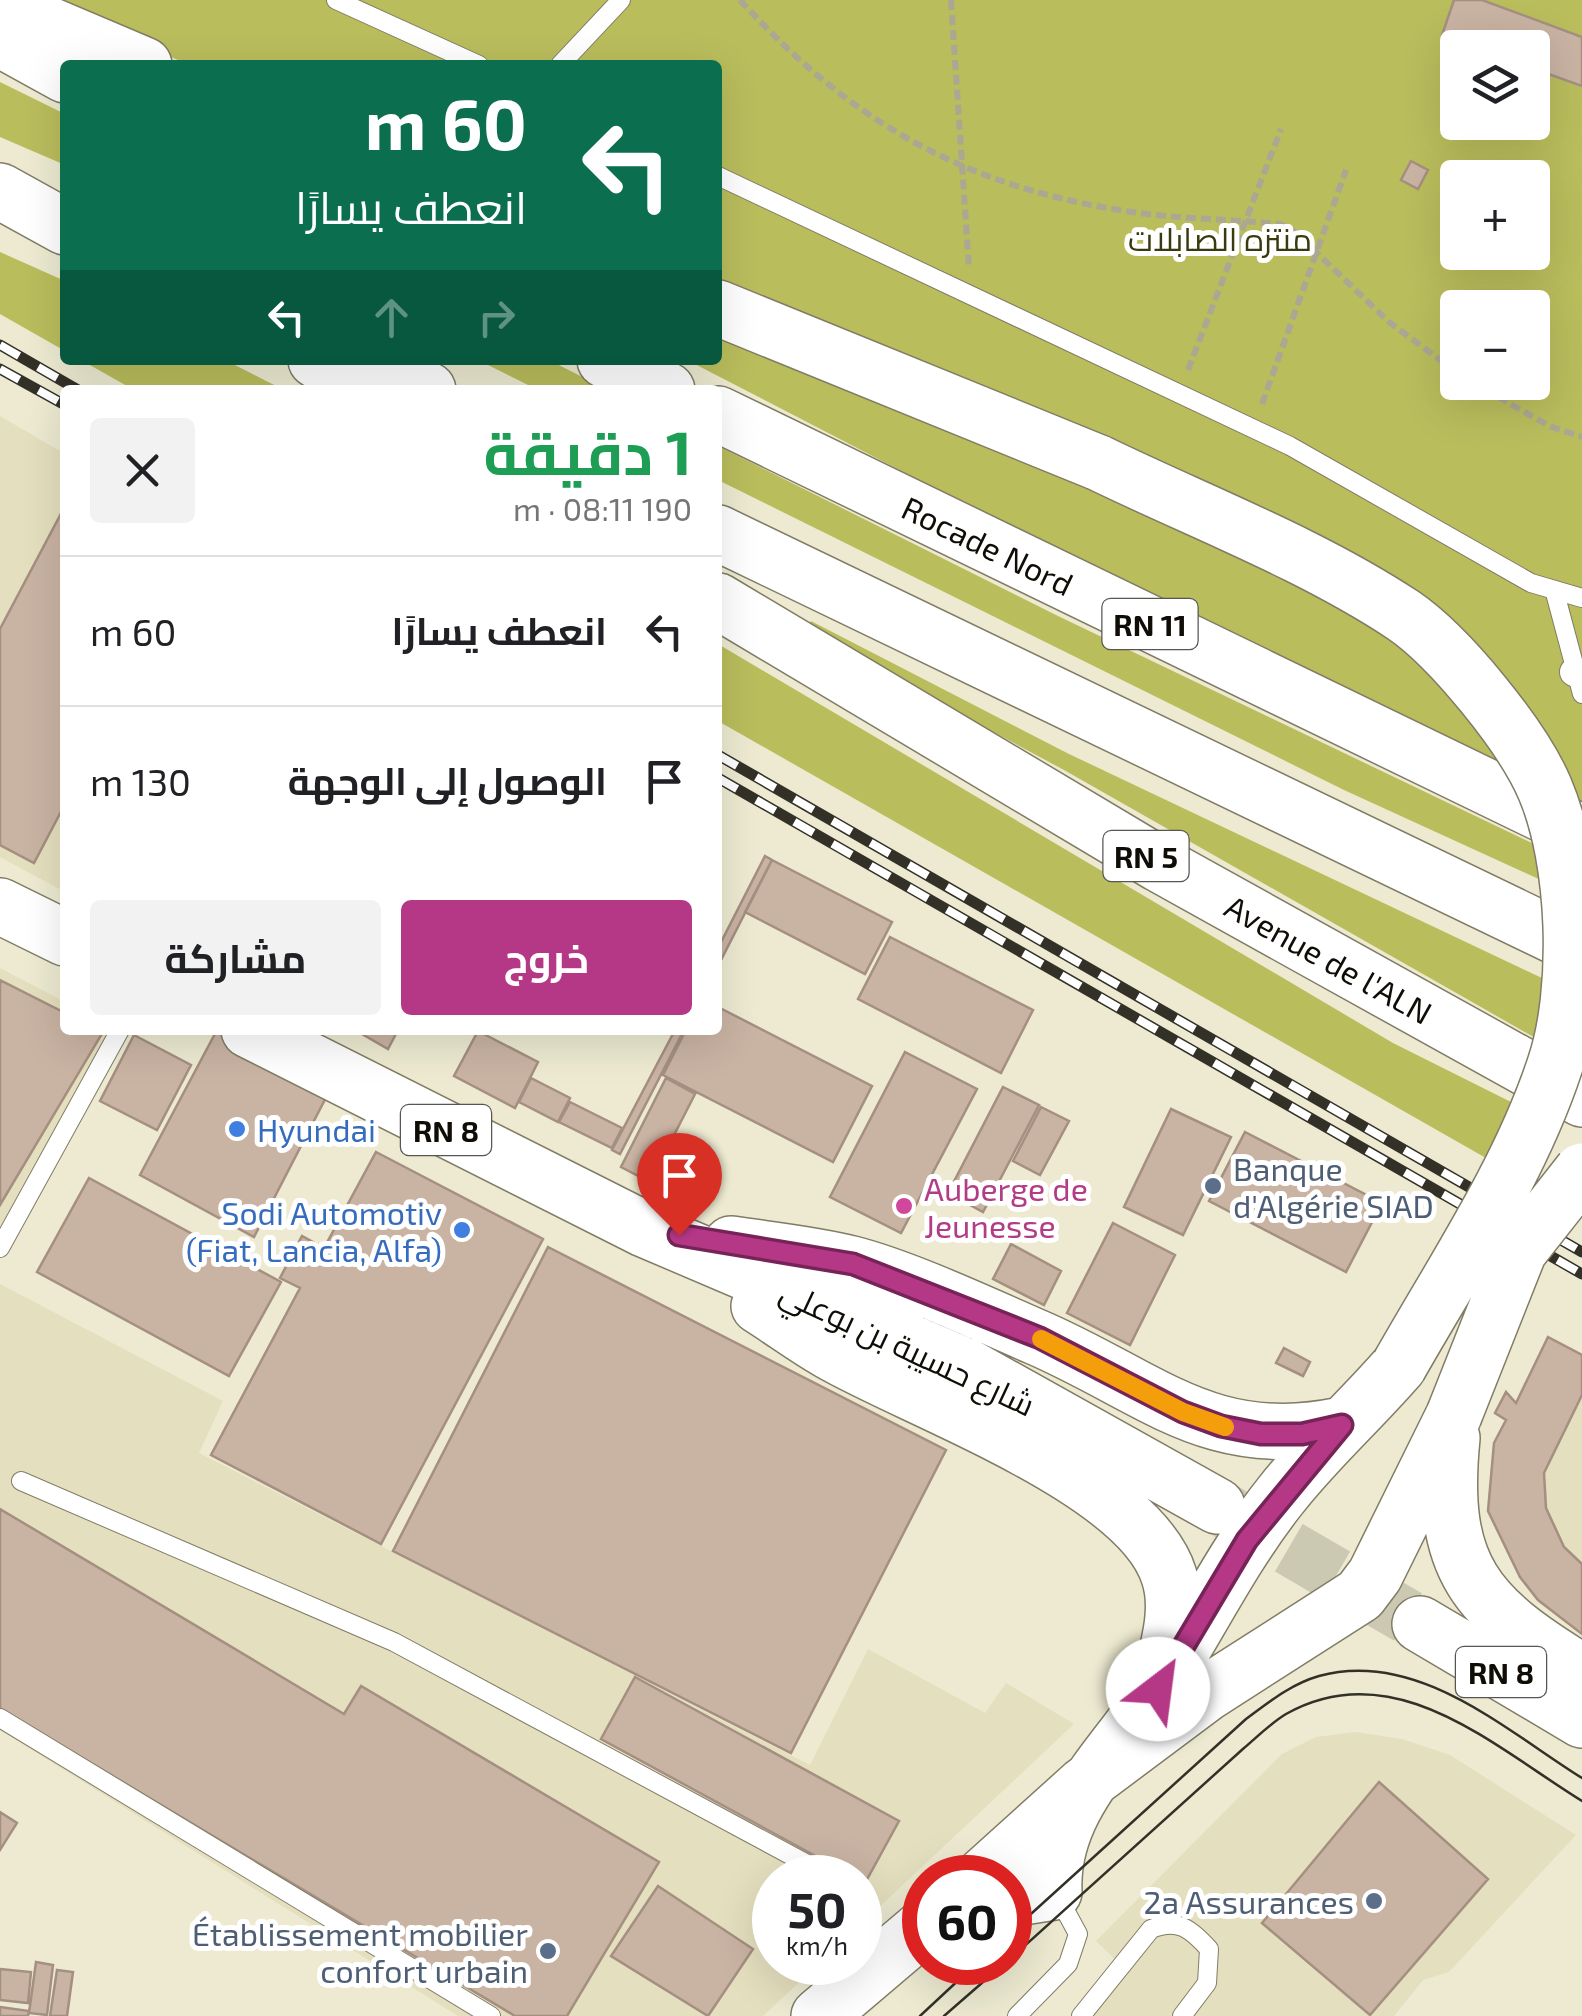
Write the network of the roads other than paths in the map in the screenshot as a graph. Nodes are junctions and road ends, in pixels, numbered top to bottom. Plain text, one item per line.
1 (336, 0) edge
2 (621, 0) edge
3 (0, 4) edge
4 (0, 40) edge
5 (132, 60) edge
6 (468, 60) edge
7 (565, 60) edge
8 (60, 73) edge
9 (722, 178) edge
10 (0, 191) edge
11 (60, 225) edge
12 (722, 310) edge
13 (326, 365) edge
14 (376, 365) edge
15 (615, 365) edge
16 (364, 385) edge
17 (418, 385) edge
18 (657, 385) edge
19 (722, 416) edge
20 (722, 535) edge
21 (1555, 593) junction
22 (1582, 598) edge
23 (722, 602) edge
24 (1580, 681) edge
25 (1582, 833) edge
26 (0, 906) edge
27 (60, 936) edge
28 (1582, 949) edge
29 (117, 1035) edge
30 (258, 1035) edge
31 (1582, 1098) edge
32 (1582, 1171) edge
33 (644, 1229) junction
34 (0, 1248) edge
35 (1454, 1415) junction
36 (1342, 1425) junction
37 (21, 1481) dead end
38 (1217, 1506) tunnel mouth
39 (1420, 1624) tunnel mouth
40 (1582, 1672) edge
41 (1158, 1689) junction
42 (0, 1718) edge
43 (1582, 1720) edge
44 (1084, 1786) junction
45 (790, 1855) edge
46 (1007, 1855) edge
47 (1032, 1896) edge
48 (900, 1935) edge
49 (491, 2016) edge
50 (819, 2016) edge
51 (1018, 2016) edge
52 (1081, 2016) edge
53 (1182, 2016) edge

1 - 6 lane
2 - 7 lane
3 - 5 main road
4 - 8 main road
9 - 21 lane
10 - 11 main road
12 - 36 main road, bridge
13 - 16 main road
14 - 17 main road
15 - 18 main road
19 - 25 main road, Rocade Nord / RN 11
20 - 28 main road
21 - 22 lane
21 - 24 lane
23 - 31 main road, Avenue de l'ALN / RN 5
26 - 27 main road
29 - 34 lane
30 - 33 main road, RN 8
32 - 35 main road, bridge
33 - 36 main road
33 - 38 main road, شارع حسيبة بن بوعلي / RN 8
33 - 41 main road
35 - 40 main road
35 - 44 main road
36 - 41 main road
37 - 45 lane
39 - 43 main road, RN 8
41 - 44 main road
42 - 49 lane
44 - 46 main road
44 - 47 main road
47 - 51 lane
48 - 50 main road
52 - 53 lane

